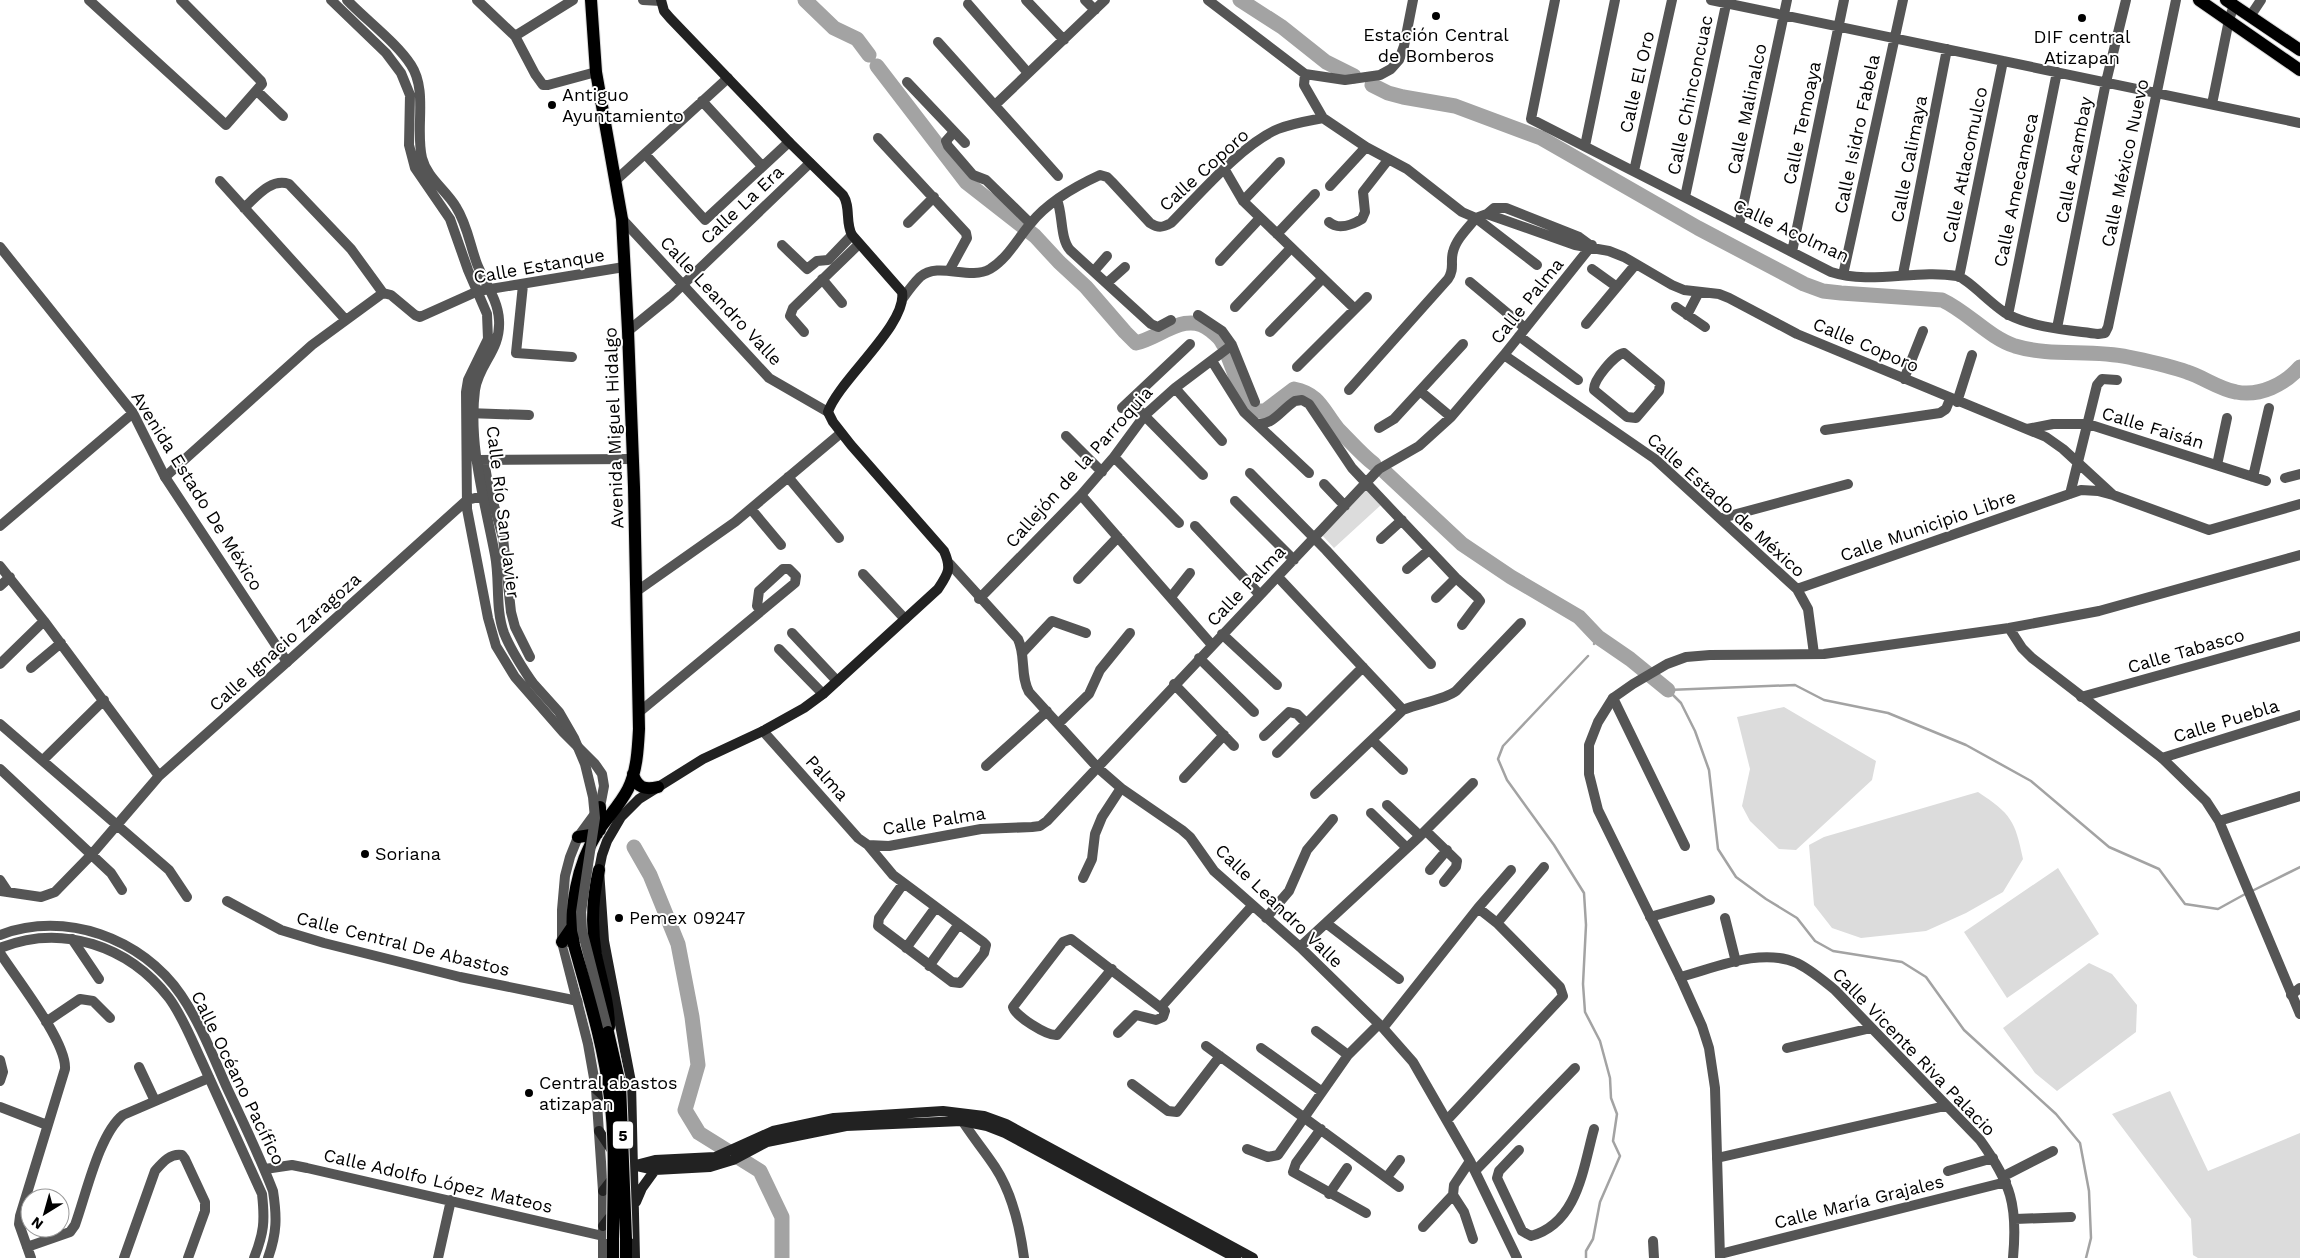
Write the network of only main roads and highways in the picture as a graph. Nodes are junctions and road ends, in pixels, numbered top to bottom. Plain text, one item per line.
1 (591, 0) edge
2 (661, 0) edge
3 (2199, 0) edge
4 (2230, 2) edge
5 (2300, 49) edge
6 (2300, 70) edge
7 (633, 774) junction
8 (658, 787) junction
9 (600, 807) road end
10 (598, 832) junction
11 (576, 842) road end
12 (599, 870) junction
13 (562, 910) road end
14 (573, 924) junction
15 (631, 1082) junction
16 (596, 1089) road end
17 (599, 1131) road end
18 (634, 1165) junction
19 (655, 1170) junction
20 (603, 1191) road end
21 (634, 1205) junction
22 (635, 1228) junction
23 (611, 1235) junction
24 (613, 1258) edge
25 (626, 1258) edge
26 (635, 1258) edge
27 (1236, 1258) edge
28 (1253, 1258) edge

1 - 7 main road, Avenida Miguel Hidalgo
2 - 8 main road
3 - 6 main road
4 - 5 main road
7 - 8 main road
7 - 10 main road, Avenida Miguel Hidalgo / 5
8 - 12 main road
9 - 10 main road
10 - 11 main road
10 - 14 main road, Avenida Miguel Hidalgo / 5
12 - 15 main road
12 - 23 main road, Avenida Miguel Hidalgo / 5, bridge
13 - 14 main road
14 - 23 main road, Avenida Miguel Hidalgo / 5, bridge
15 - 16 main road
15 - 18 main road
17 - 18 main road
18 - 19 main road
18 - 20 main road
18 - 21 main road
18 - 28 main road
19 - 21 main road
19 - 27 main road
21 - 22 main road
22 - 23 main road
22 - 26 main road
23 - 24 main road, Avenida Miguel Hidalgo / 5
23 - 25 main road, Avenida Miguel Hidalgo / 5

